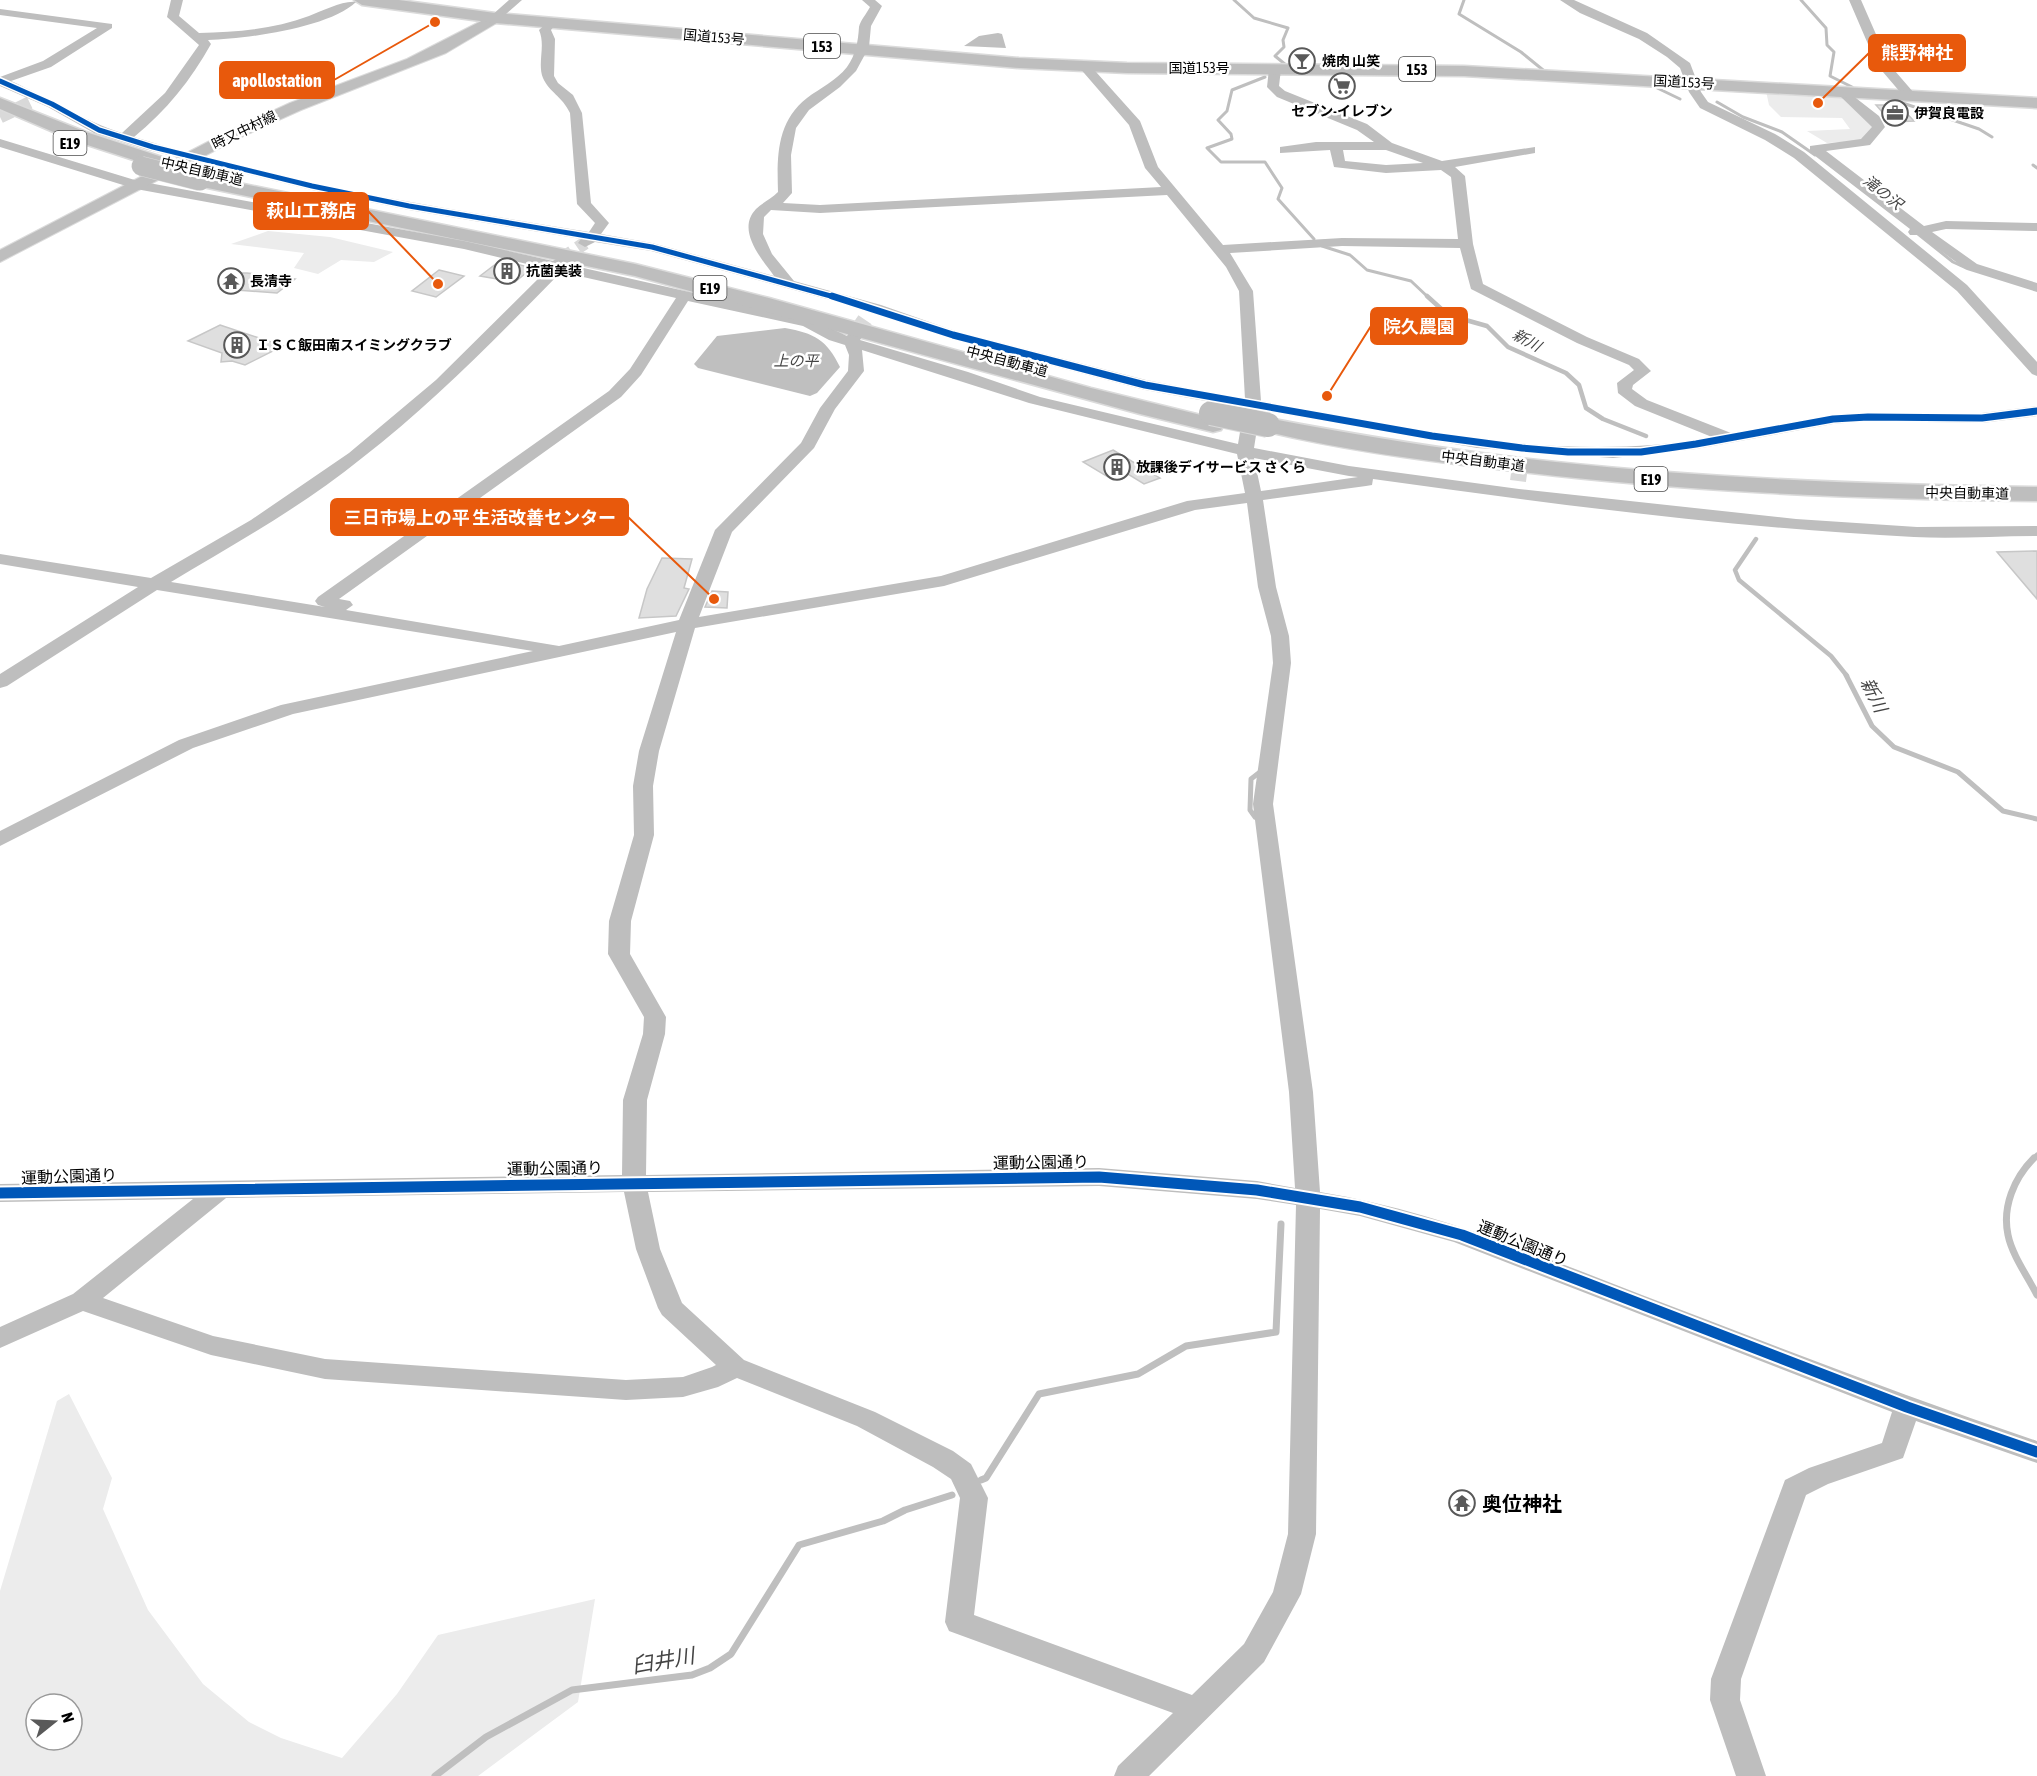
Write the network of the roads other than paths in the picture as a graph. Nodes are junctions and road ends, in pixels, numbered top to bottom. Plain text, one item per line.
1 (177, 0) edge
2 (516, 0) edge
3 (867, 0) edge
4 (1566, 0) edge
5 (1855, 0) edge
6 (356, 1) edge
7 (0, 12) edge
8 (495, 18) junction
9 (548, 26) dead end
10 (195, 37) junction
11 (863, 49) junction
12 (1084, 66) junction
13 (1283, 69) junction
14 (0, 81) edge
15 (1691, 83) junction
16 (1843, 92) junction
17 (1910, 96) junction
18 (0, 103) edge
19 (2037, 103) edge
20 (0, 114) edge
21 (124, 138) junction
22 (1336, 146) junction
23 (1387, 146) junction
24 (4, 147) edge
25 (1285, 150) dead end
26 (1530, 150) dead end
27 (191, 156) junction
28 (148, 164) junction
29 (1442, 166) junction
30 (136, 185) junction
31 (1169, 191) junction
32 (771, 206) junction
33 (2037, 227) edge
34 (1921, 231) junction
35 (1900, 232) junction
36 (590, 239) junction
37 (1466, 244) junction
38 (1218, 250) junction
39 (0, 257) edge
40 (559, 264) junction
41 (790, 286) junction
42 (2037, 288) edge
43 (685, 295) junction
44 (853, 337) junction
45 (2037, 371) edge
46 (1253, 404) junction
47 (2037, 411) edge
48 (1269, 431) junction
49 (1731, 439) junction
50 (1245, 451) junction
51 (1391, 478) junction
52 (2037, 488) edge
53 (1842, 490) junction
54 (2037, 494) edge
55 (1254, 495) junction
56 (1940, 502) junction
57 (2037, 503) edge
58 (2037, 510) edge
59 (2037, 531) edge
60 (0, 559) edge
61 (156, 583) junction
62 (385, 620) junction
63 (687, 624) junction
64 (564, 651) junction
65 (0, 682) edge
66 (0, 840) edge
67 (634, 1182) junction
68 (223, 1188) junction
69 (0, 1193) edge
70 (1308, 1198) junction
71 (82, 1301) junction
72 (0, 1338) edge
73 (735, 1367) junction
74 (1907, 1407) junction
75 (2036, 1452) edge
76 (1196, 1709) junction
77 (1129, 1776) edge
78 (1751, 1776) edge

1 - 10 street
2 - 8 street
3 - 11 street
4 - 15 street
5 - 17 street
6 - 8 highway, 国道153号 / 153
6 - 10 street
7 - 14 street
8 - 11 highway, 国道153号 / 153
8 - 27 main road, 時又中村線
9 - 36 street
10 - 21 street
11 - 12 highway, 国道153号 / 153
11 - 32 street
12 - 13 highway, 国道153号 / 153
12 - 31 street
13 - 15 highway, 国道153号 / 153
13 - 23 street
14 - 21 street
15 - 16 highway, 国道153号 / 153
15 - 35 street
16 - 17 highway, 国道153号 / 153
16 - 34 street
17 - 19 highway, 国道153号 / 153
18 - 28 highway, 中央自動車道 / E19
20 - 28 highway, 中央自動車道 / E19
21 - 27 street
22 - 23 street
22 - 25 street
22 - 29 street
23 - 29 street
24 - 30 street
26 - 29 street
27 - 30 main road, 時又中村線
27 - 36 street
28 - 48 highway, 中央自動車道 / E19, bridge
29 - 37 street
30 - 39 main road, 時又中村線
30 - 40 street
31 - 32 street
31 - 38 street
32 - 41 street
33 - 34 street
34 - 35 street
34 - 42 street
35 - 45 street
36 - 41 street
37 - 38 street
37 - 49 street
38 - 46 street
40 - 43 street
40 - 61 street
41 - 46 street
43 - 44 street
43 - 62 street
44 - 50 street
44 - 63 street
46 - 49 street
46 - 50 street
47 - 49 street
48 - 53 highway, 中央自動車道 / E19
48 - 56 highway, 中央自動車道 / E19
50 - 51 street
50 - 55 street
51 - 55 street
51 - 59 street
52 - 53 highway
53 - 54 highway, 中央自動車道 / E19
55 - 63 street
55 - 70 street
56 - 57 highway, 中央自動車道 / E19
56 - 58 highway
60 - 61 street
61 - 62 street
61 - 65 street
62 - 64 street
63 - 64 street
63 - 67 street
64 - 66 street
67 - 68 street, 運動公園通り
67 - 70 street, 運動公園通り
67 - 73 street
68 - 69 street, 運動公園通り
68 - 71 street
70 - 74 street, 運動公園通り
70 - 76 street
71 - 72 street
71 - 73 street
73 - 76 street
74 - 75 street, 運動公園通り
74 - 78 street
76 - 77 street

